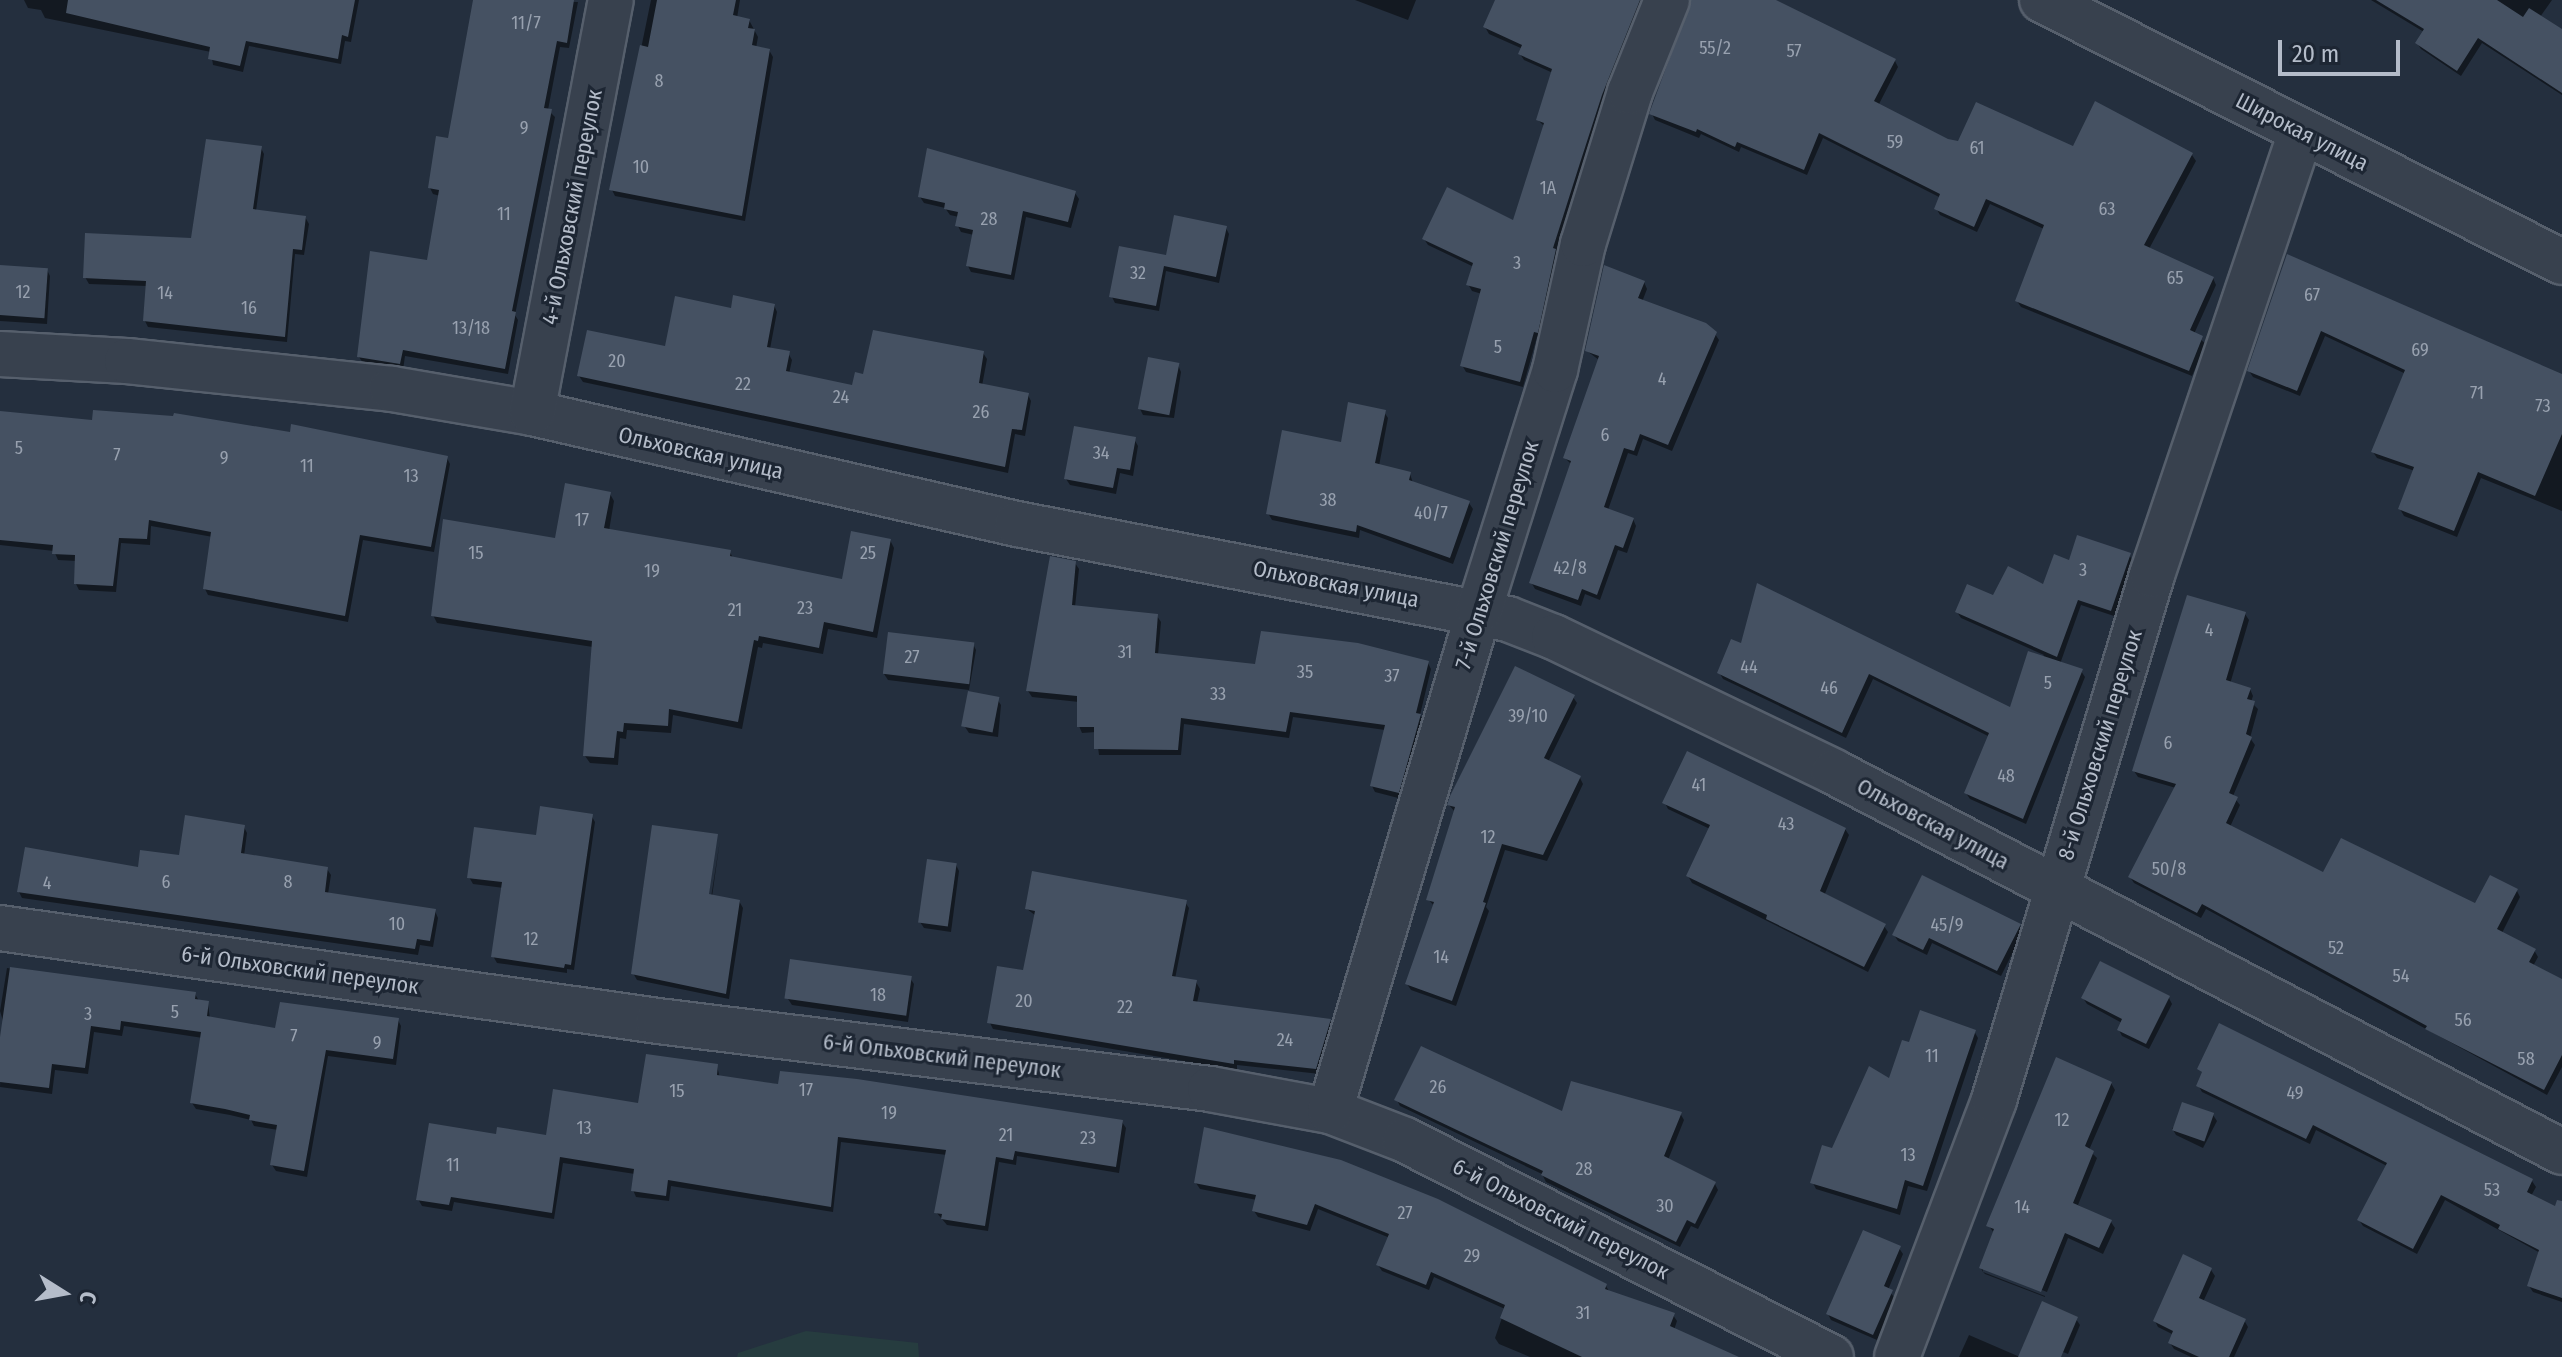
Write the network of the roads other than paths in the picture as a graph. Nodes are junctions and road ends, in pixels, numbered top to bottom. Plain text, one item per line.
1 (611, 0) edge
2 (1667, 0) edge
3 (2042, 0) edge
4 (2301, 132) junction
5 (2562, 262) edge
6 (0, 354) edge
7 (532, 413) junction
8 (1479, 611) junction
9 (2056, 890) junction
10 (0, 928) edge
11 (1330, 1111) junction
12 (2562, 1152) edge
13 (1831, 1357) edge
14 (1897, 1357) edge

1 - 7 street, 4-й Ольховский переулок
2 - 8 street, 7-й Ольховский переулок
3 - 4 street, Широкая улица
4 - 5 street, Широкая улица
4 - 9 street, 8-й Ольховский переулок
6 - 7 street, Ольховская улица
7 - 8 street, Ольховская улица
8 - 9 street, Ольховская улица
8 - 11 street, 7-й Ольховский переулок
9 - 12 street, Ольховская улица
9 - 14 street, 8-й Ольховский переулок
10 - 11 street, 6-й Ольховский переулок
11 - 13 street, 6-й Ольховский переулок

